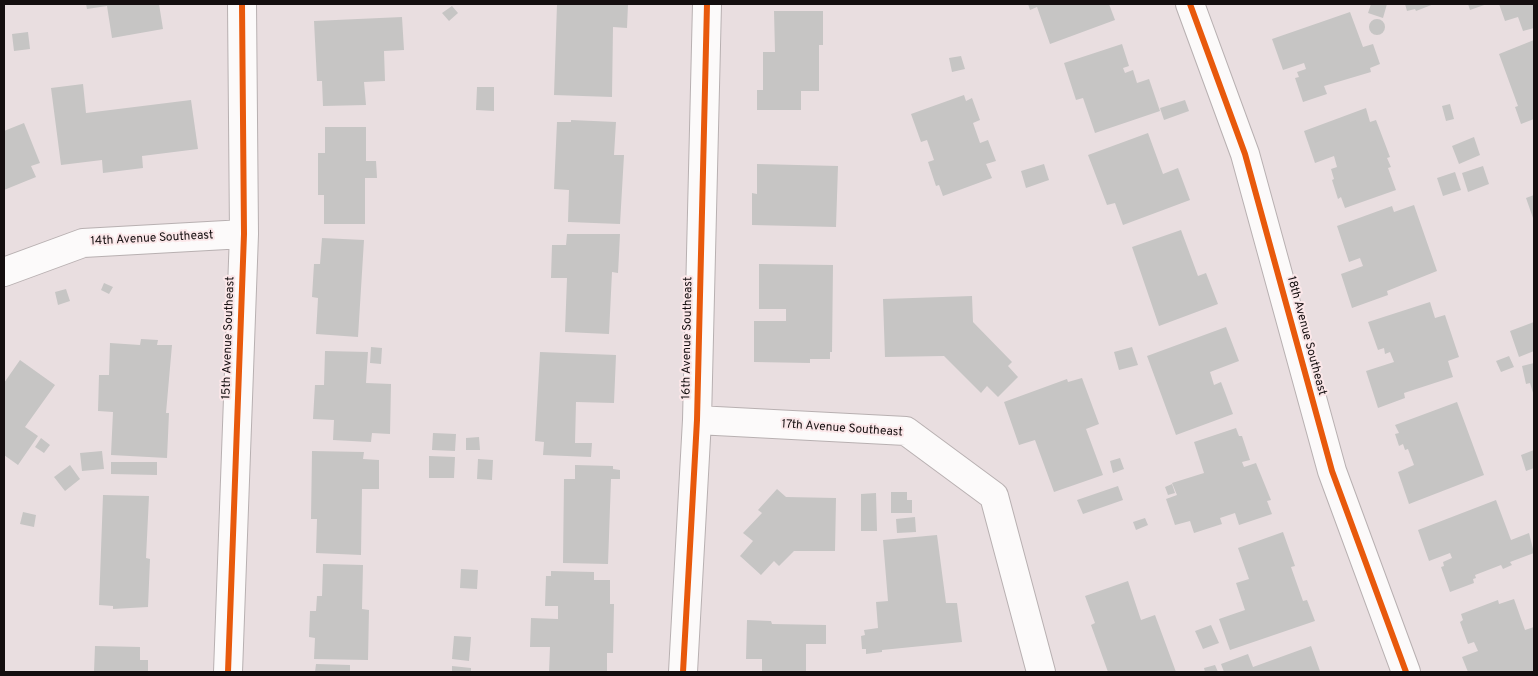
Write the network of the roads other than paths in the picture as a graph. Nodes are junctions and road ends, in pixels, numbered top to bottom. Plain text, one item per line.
1 (242, 4) edge
2 (707, 4) edge
3 (1190, 4) edge
4 (244, 234) junction
5 (4, 272) edge
6 (697, 420) junction
7 (228, 672) edge
8 (683, 672) edge
9 (1042, 672) edge
10 (1406, 672) edge

1 - 4 street, 15th Avenue Southeast
2 - 6 street, 16th Avenue Southeast
3 - 10 street, 18th Avenue Southeast
4 - 5 street, 14th Avenue Southeast
4 - 7 street, 15th Avenue Southeast
6 - 8 street, 16th Avenue Southeast
6 - 9 street, 17th Avenue Southeast

